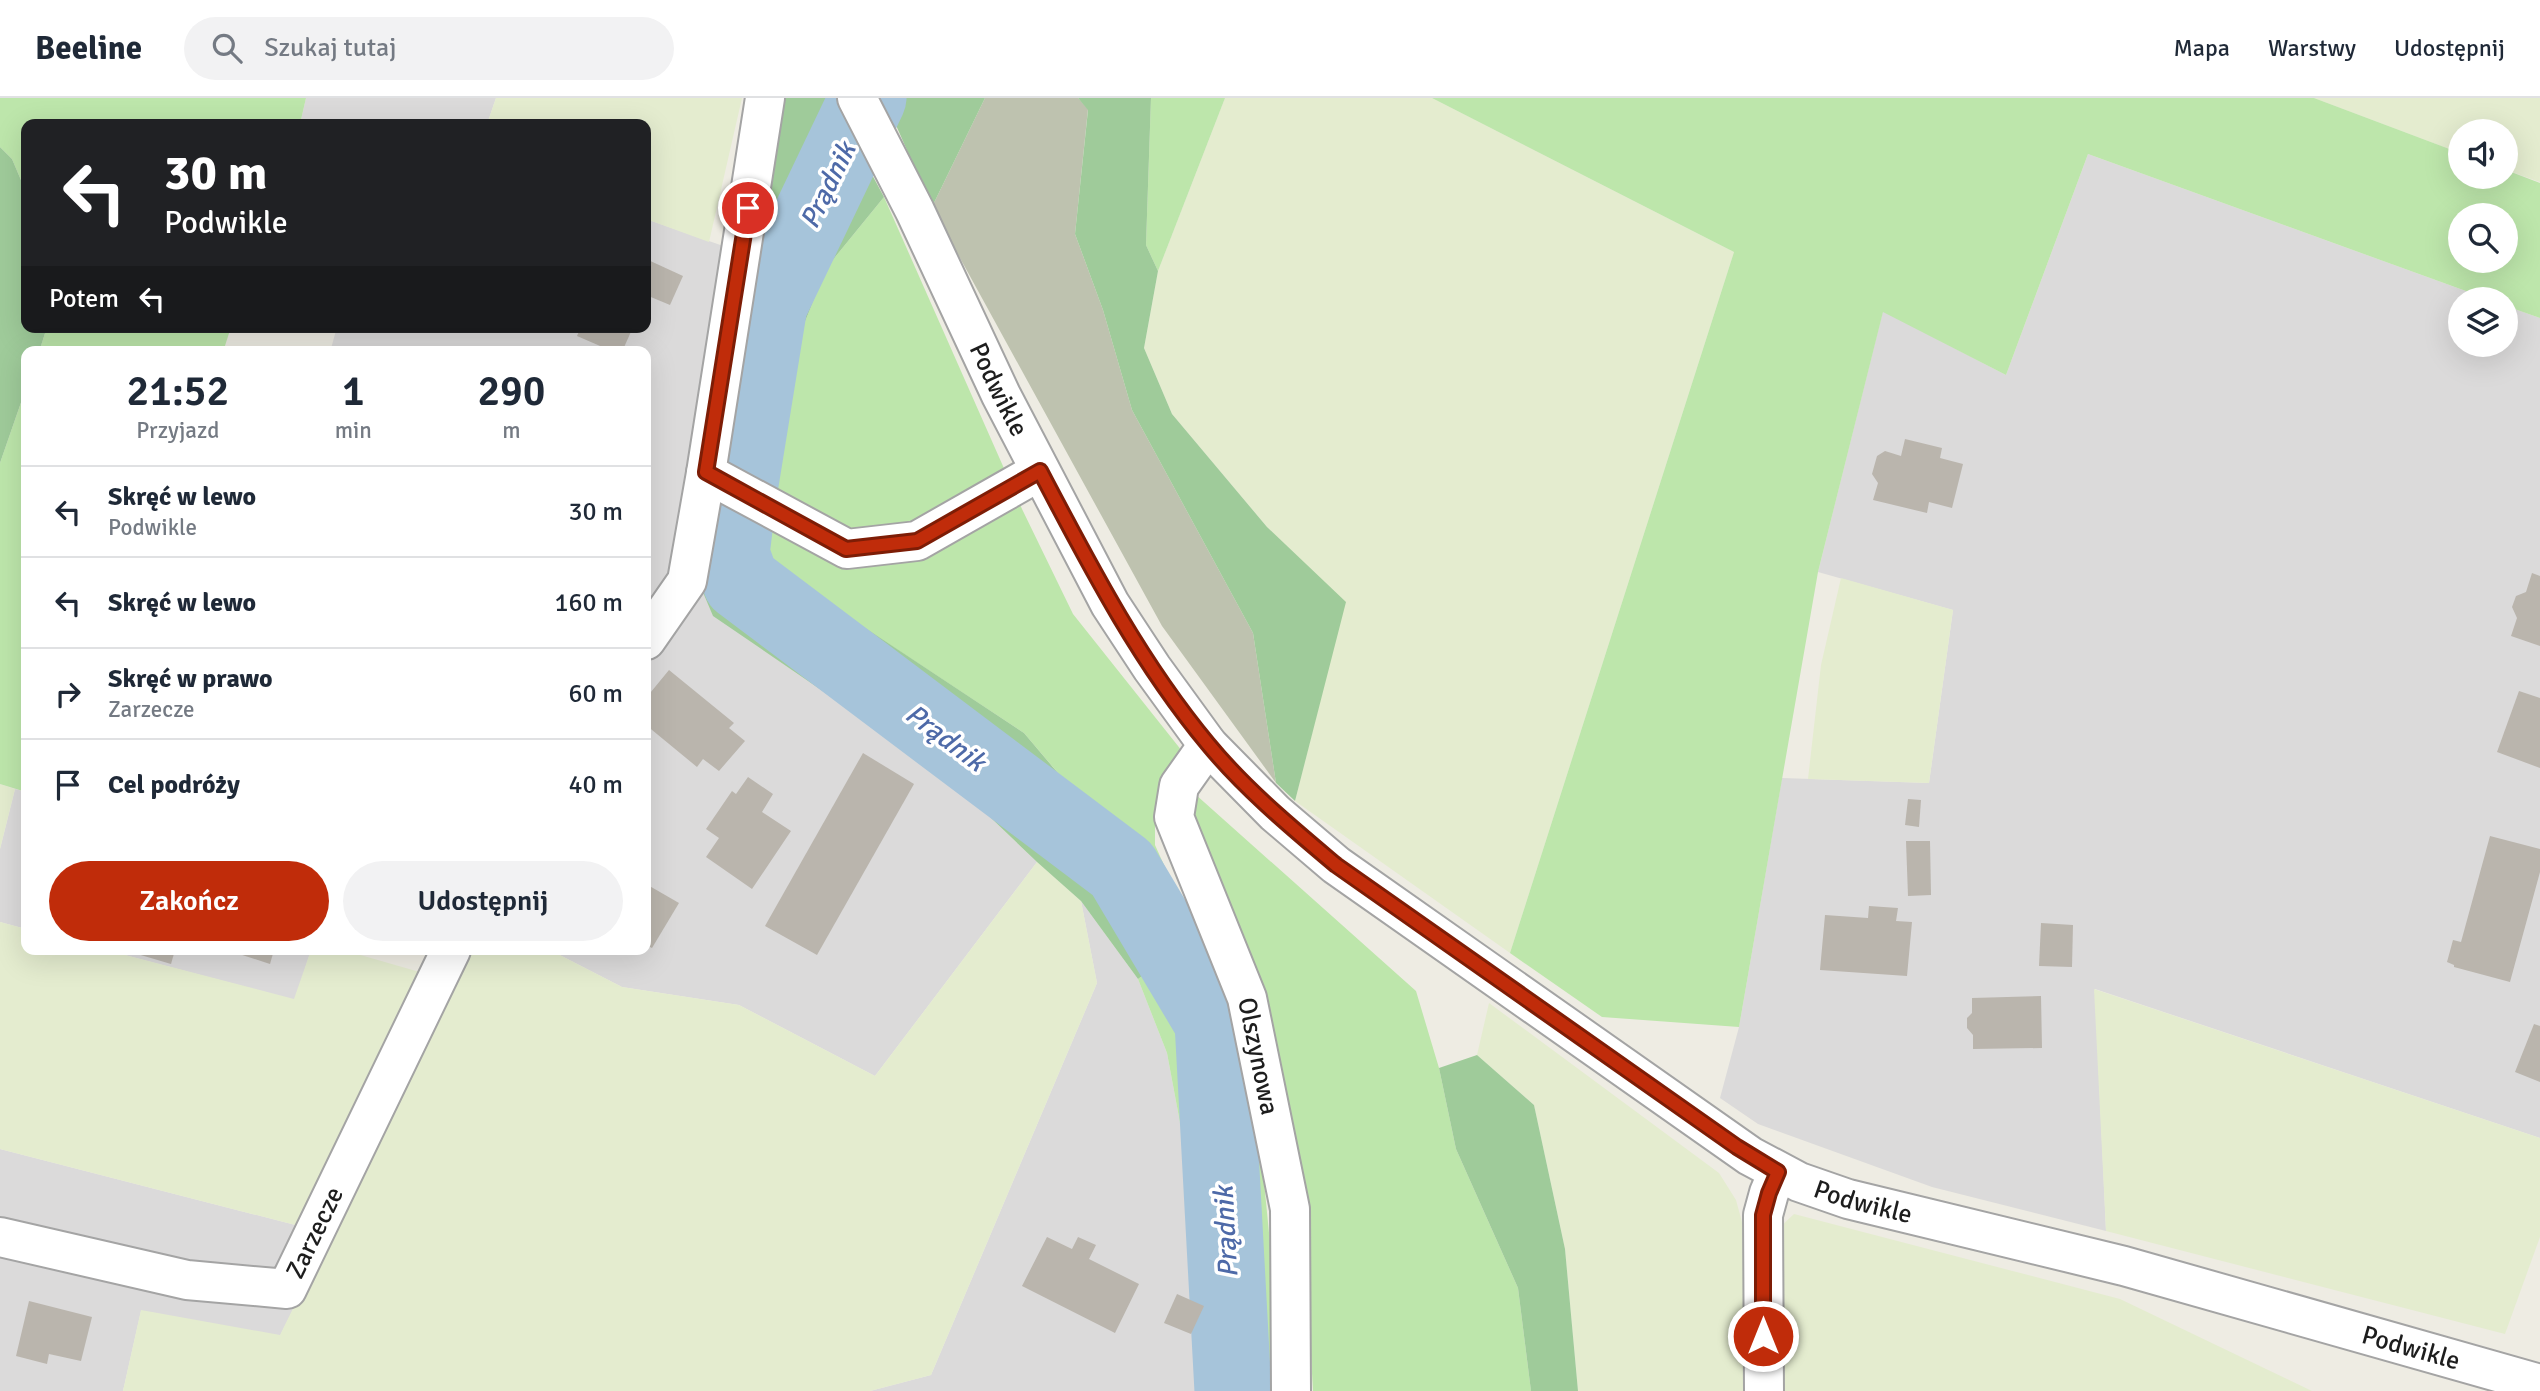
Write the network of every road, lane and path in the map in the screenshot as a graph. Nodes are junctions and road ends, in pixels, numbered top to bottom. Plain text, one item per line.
1 (765, 98) edge
2 (857, 98) edge
3 (1040, 471) junction
4 (710, 475) junction
5 (651, 633) edge
6 (1208, 745) junction
7 (449, 955) edge
8 (1778, 1172) junction
9 (0, 1237) edge
10 (2540, 1384) edge
11 (1291, 1391) edge
12 (1764, 1391) edge

1 - 4 street
2 - 3 street, Podwikle
3 - 4 street
3 - 6 street, Podwikle
4 - 5 street
6 - 8 street, Podwikle
6 - 11 street, Olszynowa
7 - 9 street, Zarzecze
8 - 10 street, Podwikle
8 - 12 street

